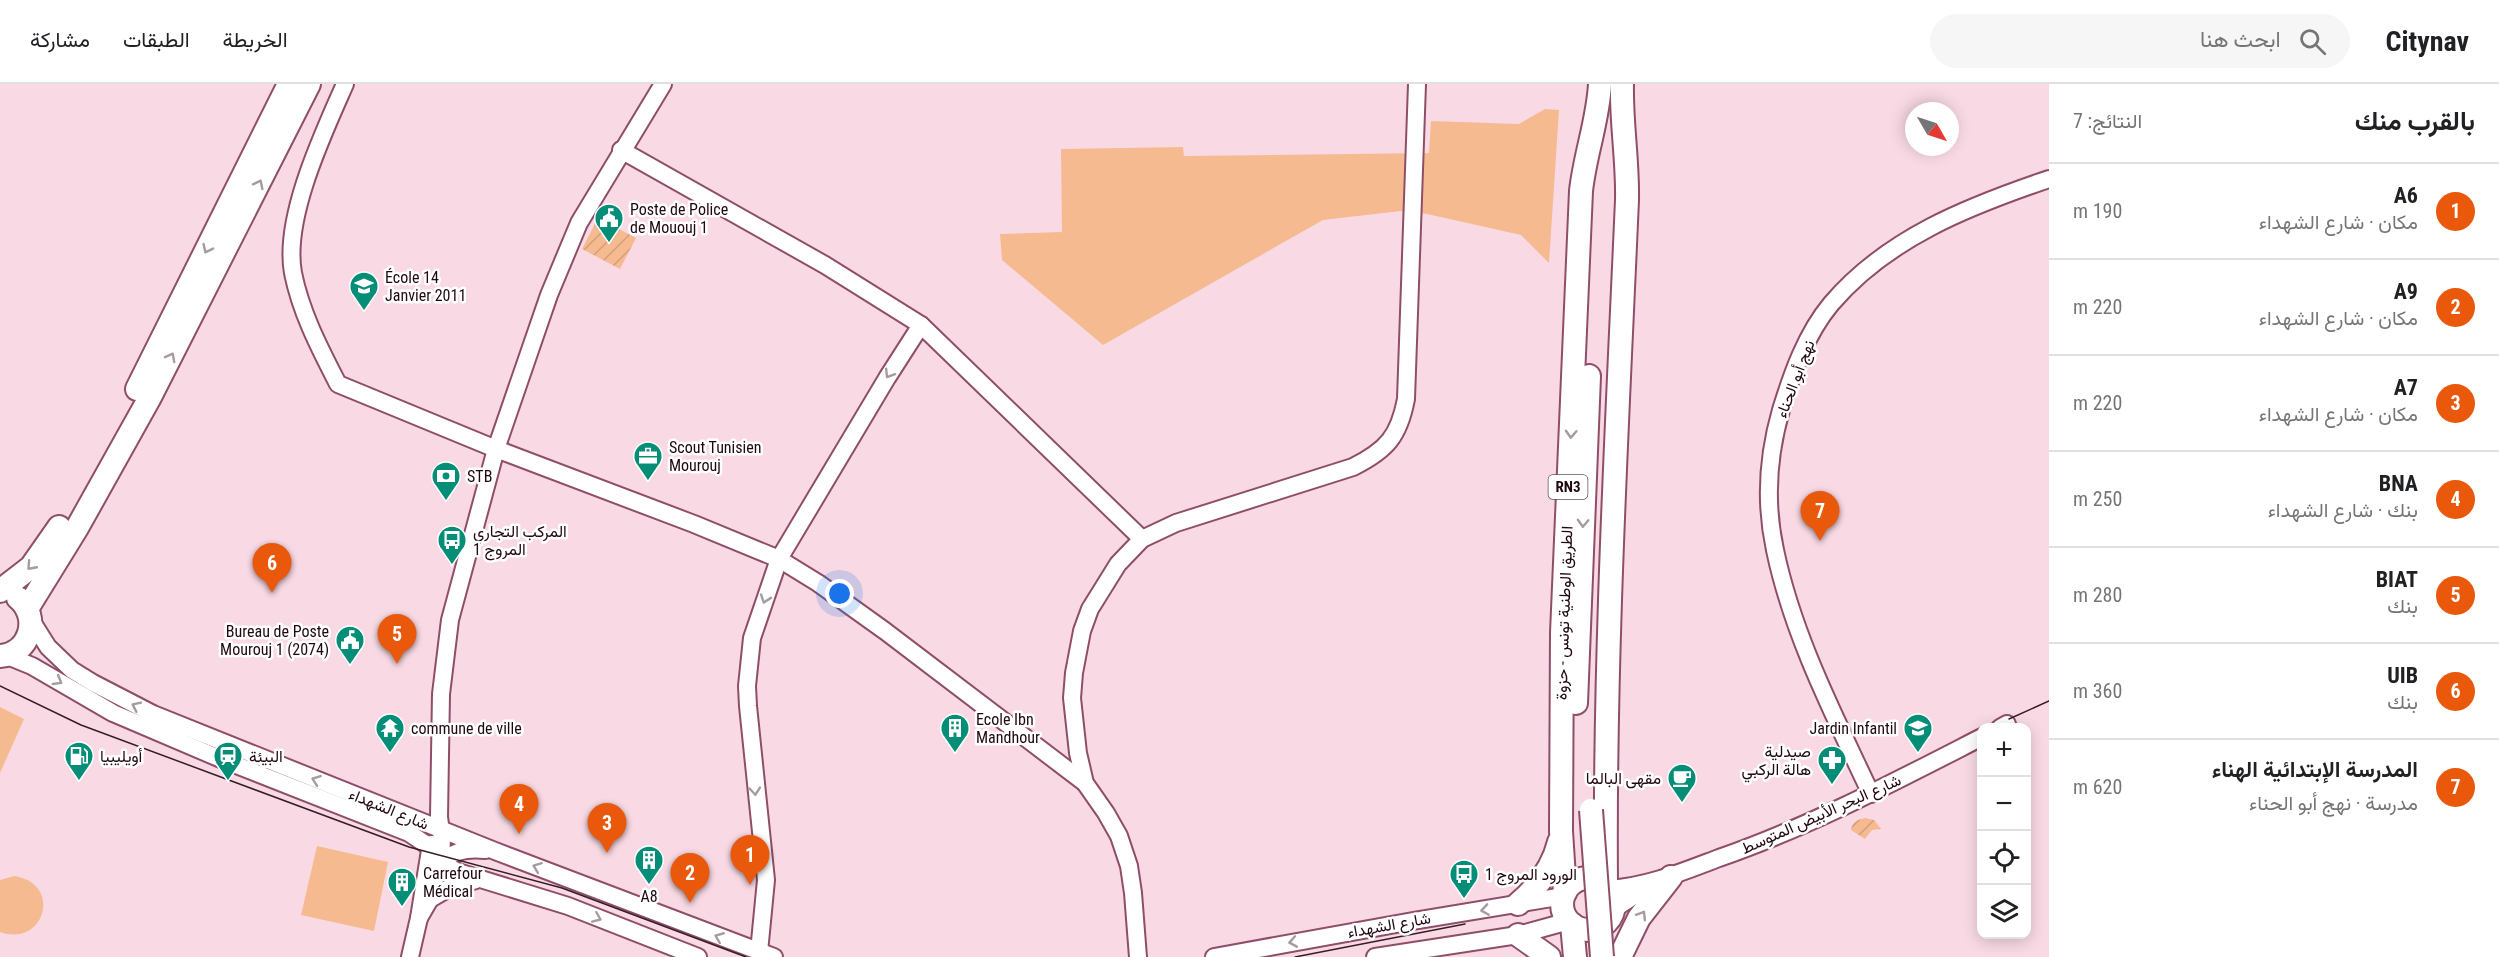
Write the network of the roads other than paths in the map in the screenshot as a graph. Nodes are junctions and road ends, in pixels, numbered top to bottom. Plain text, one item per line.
1 (289, 84) edge
2 (309, 84) edge
3 (345, 84) edge
4 (663, 84) edge
5 (1417, 84) edge
6 (1600, 84) edge
7 (1622, 84) edge
8 (1622, 114) junction
9 (621, 150) junction
10 (2049, 179) edge
11 (921, 325) junction
12 (495, 449) junction
13 (1142, 539) junction
14 (779, 559) junction
15 (0, 591) edge
16 (29, 614) junction
17 (3, 655) edge
18 (1977, 740) edge
19 (1085, 783) junction
20 (1871, 794) junction
21 (1576, 819) junction
22 (438, 824) junction
23 (430, 847) junction
24 (495, 851) junction
25 (440, 862) junction
26 (426, 874) junction
27 (1664, 879) junction
28 (476, 880) junction
29 (1564, 895) junction
30 (430, 899) junction
31 (1611, 899) junction
32 (1518, 904) junction
33 (419, 918) junction
34 (1570, 923) junction
35 (1518, 935) junction
36 (766, 955) edge
37 (410, 957) edge
38 (698, 957) edge
39 (1138, 957) edge
40 (1214, 957) edge
41 (1375, 957) edge
42 (1549, 957) edge
43 (1575, 957) edge
44 (1587, 957) edge
45 (1602, 957) edge
46 (1618, 957) edge

1 -> 15 highway
16 -> 2 highway
3 - 12 street
4 - 9 street
5 - 13 street
6 -> 21 highway
7 - 8 highway
8 - 21 highway
8 - 31 highway
9 - 11 street
9 - 12 street
10 - 20 street, نهج أبو الحناء
11 - 13 street
11 -> 14 street
12 - 14 street
12 - 22 street
13 - 19 street
14 - 19 street
14 -> 36 street
15 - 16 highway
16 - 17 highway
22 -> 16 street, شارع الشهداء
17 -> 23 street, شارع الشهداء
18 - 20 street, شارع البحر الأبيض المتوسط
19 - 39 street
20 - 27 street, شارع البحر الأبيض المتوسط
21 - 29 highway
21 - 32 highway
21 - 44 highway
21 - 45 highway, bridge
22 - 23 street
22 - 24 street, شارع الشهداء
22 - 25 street
23 - 25 street, شارع الشهداء
23 - 26 street
24 - 25 street
36 -> 24 street, شارع الشهداء
25 - 26 street
25 - 28 street, شارع الشهداء
25 - 30 street
26 - 33 street
27 - 31 street, شارع البحر الأبيض المتوسط
46 -> 27 highway
28 - 30 street
28 -> 38 street, شارع الشهداء
29 - 31 highway
29 - 32 street, شارع الشهداء
29 - 34 highway
30 - 33 street
31 - 34 highway
31 - 46 highway
32 -> 40 street, شارع الشهداء
33 - 37 street
34 - 35 street, شارع الشهداء
34 - 43 highway
35 - 41 street, شارع الشهداء
35 - 42 highway

